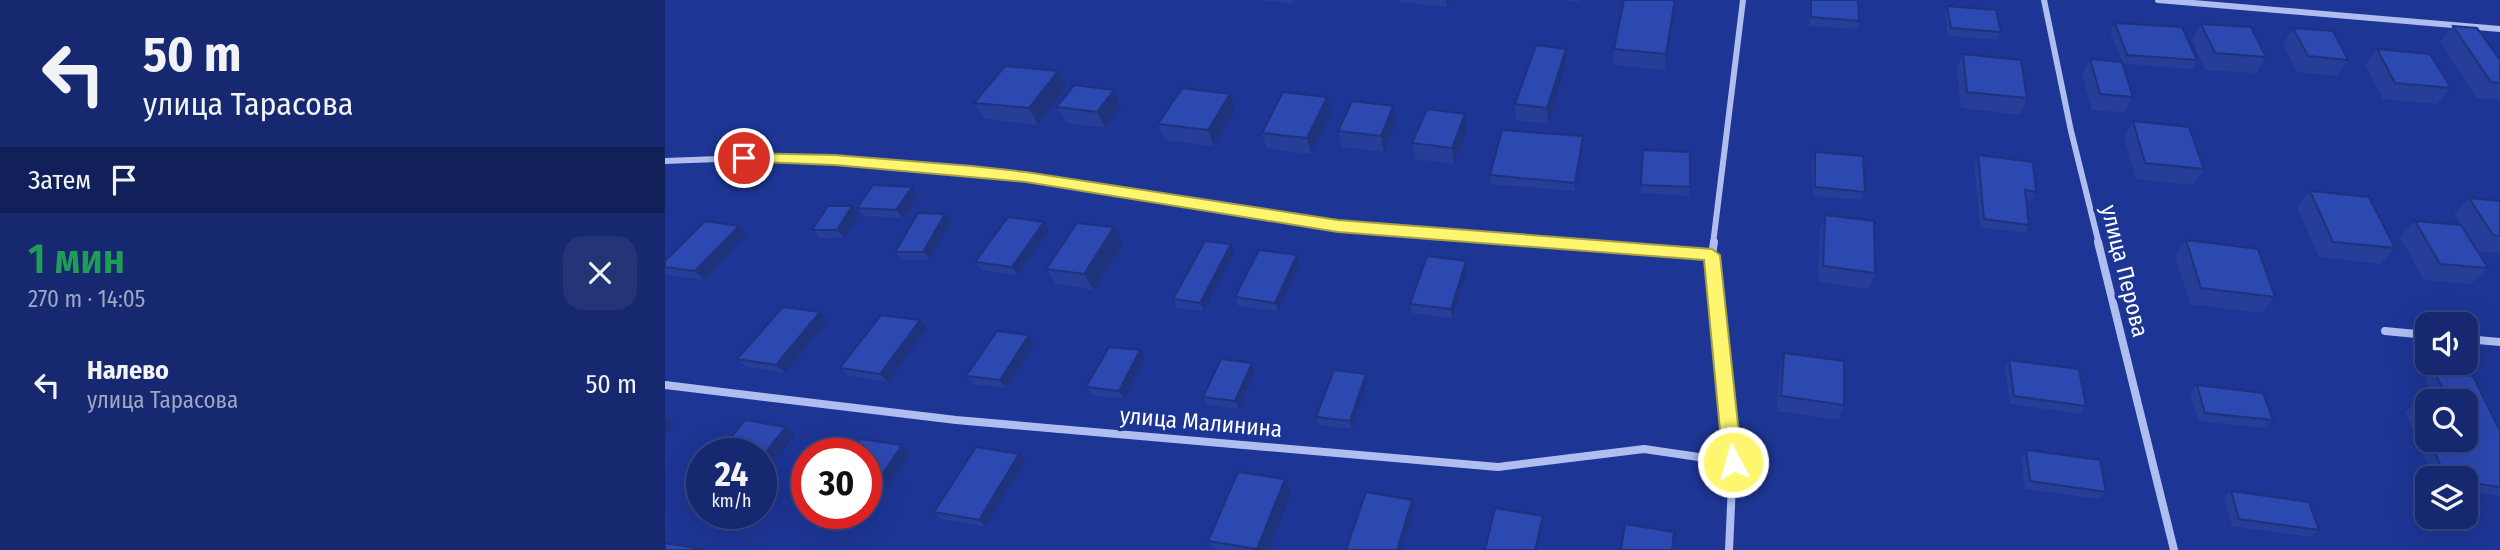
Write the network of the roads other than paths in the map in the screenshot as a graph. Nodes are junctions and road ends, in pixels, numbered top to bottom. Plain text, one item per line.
1 (1743, 0) edge
2 (2044, 0) edge
3 (2158, 0) edge
4 (2500, 29) edge
5 (665, 161) edge
6 (1712, 255) junction
7 (2385, 331) dead end
8 (2415, 334) edge
9 (2478, 340) edge
10 (2500, 342) edge
11 (665, 385) edge
12 (1733, 462) junction
13 (1729, 550) edge
14 (2173, 550) edge

1 - 6 street
2 - 14 street, улица Перова
3 - 4 street
5 - 6 street
6 - 12 street
7 - 8 street
9 - 10 street
11 - 12 street, улица Малинина
12 - 13 street

